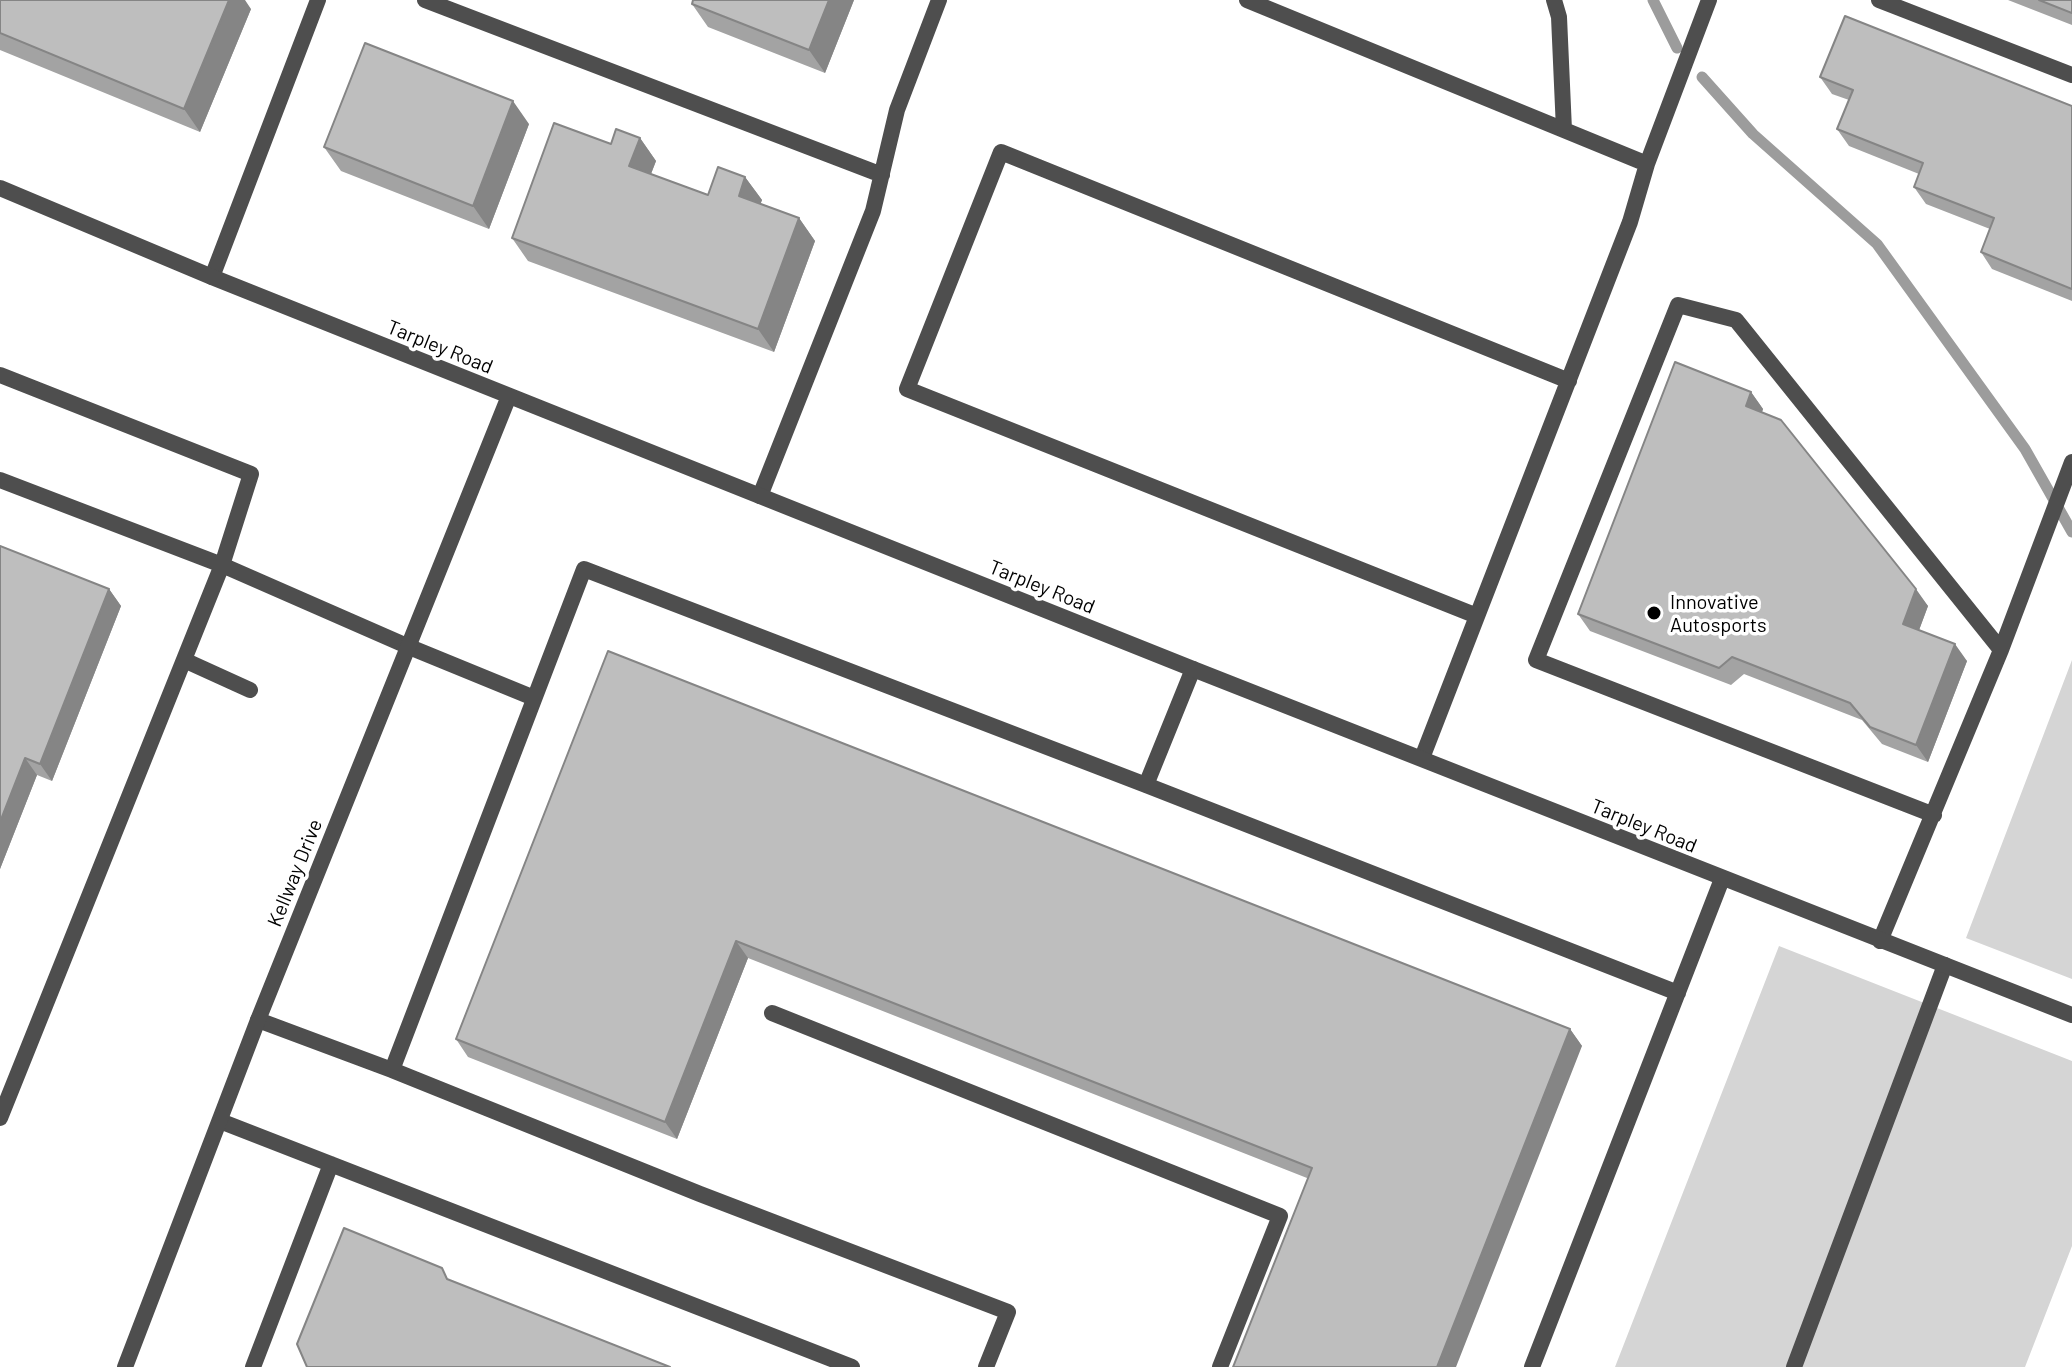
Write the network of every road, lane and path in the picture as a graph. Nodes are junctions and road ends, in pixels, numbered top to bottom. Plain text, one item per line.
1 (318, 0) edge
2 (425, 0) edge
3 (939, 0) edge
4 (1247, 0) edge
5 (1554, 0) edge
6 (1709, 0) edge
7 (1879, 0) edge
8 (2072, 75) edge
9 (1564, 130) junction
10 (1647, 164) junction
11 (882, 175) junction
12 (0, 188) edge
13 (212, 277) junction
14 (0, 375) edge
15 (1569, 381) junction
16 (509, 396) junction
17 (2072, 462) edge
18 (0, 480) edge
19 (760, 496) junction
20 (222, 565) junction
21 (1477, 616) junction
22 (407, 646) junction
23 (2001, 650) junction
24 (184, 660) junction
25 (1193, 669) junction
26 (250, 690) dead end
27 (534, 698) junction
28 (1422, 758) junction
29 (1146, 785) junction
30 (1934, 815) junction
31 (1722, 879) junction
32 (1880, 941) junction
33 (1945, 965) junction
34 (1678, 993) junction
35 (772, 1013) dead end
36 (2072, 1015) edge
37 (258, 1020) junction
38 (392, 1070) junction
39 (0, 1118) edge
40 (220, 1121) junction
41 (331, 1164) junction
42 (125, 1367) edge
43 (253, 1367) edge
44 (852, 1367) edge
45 (986, 1367) edge
46 (1220, 1367) edge
47 (1532, 1367) edge
48 (1794, 1367) edge

1 - 13 street
2 - 11 street
3 - 11 street
4 - 9 street
5 - 9 street
6 - 10 street
7 - 8 street
9 - 10 street
10 - 15 street
11 - 19 street
12 - 13 street, Tarpley Road
13 - 16 street, Tarpley Road
14 - 20 street
15 - 21 street
15 - 21 street
16 - 19 street, Tarpley Road
16 - 22 street, Kellway Drive
17 - 23 street
18 - 20 street
19 - 25 street, Tarpley Road
20 - 22 street
20 - 24 street
21 - 28 street
22 - 27 street
22 - 37 street, Kellway Drive
23 - 30 street
23 - 30 street
24 - 26 street
24 - 39 street
25 - 28 street, Tarpley Road
25 - 29 street
27 - 29 street
27 - 38 street
28 - 31 street, Tarpley Road
29 - 34 street
30 - 32 street
31 - 32 street, Tarpley Road
31 - 34 street
32 - 33 street, Tarpley Road
33 - 36 street, Tarpley Road
33 - 48 street
34 - 47 street
35 - 46 street
37 - 38 street
37 - 40 street, Kellway Drive
38 - 45 street
40 - 41 street
40 - 42 street, Kellway Drive
41 - 43 street
41 - 44 street

